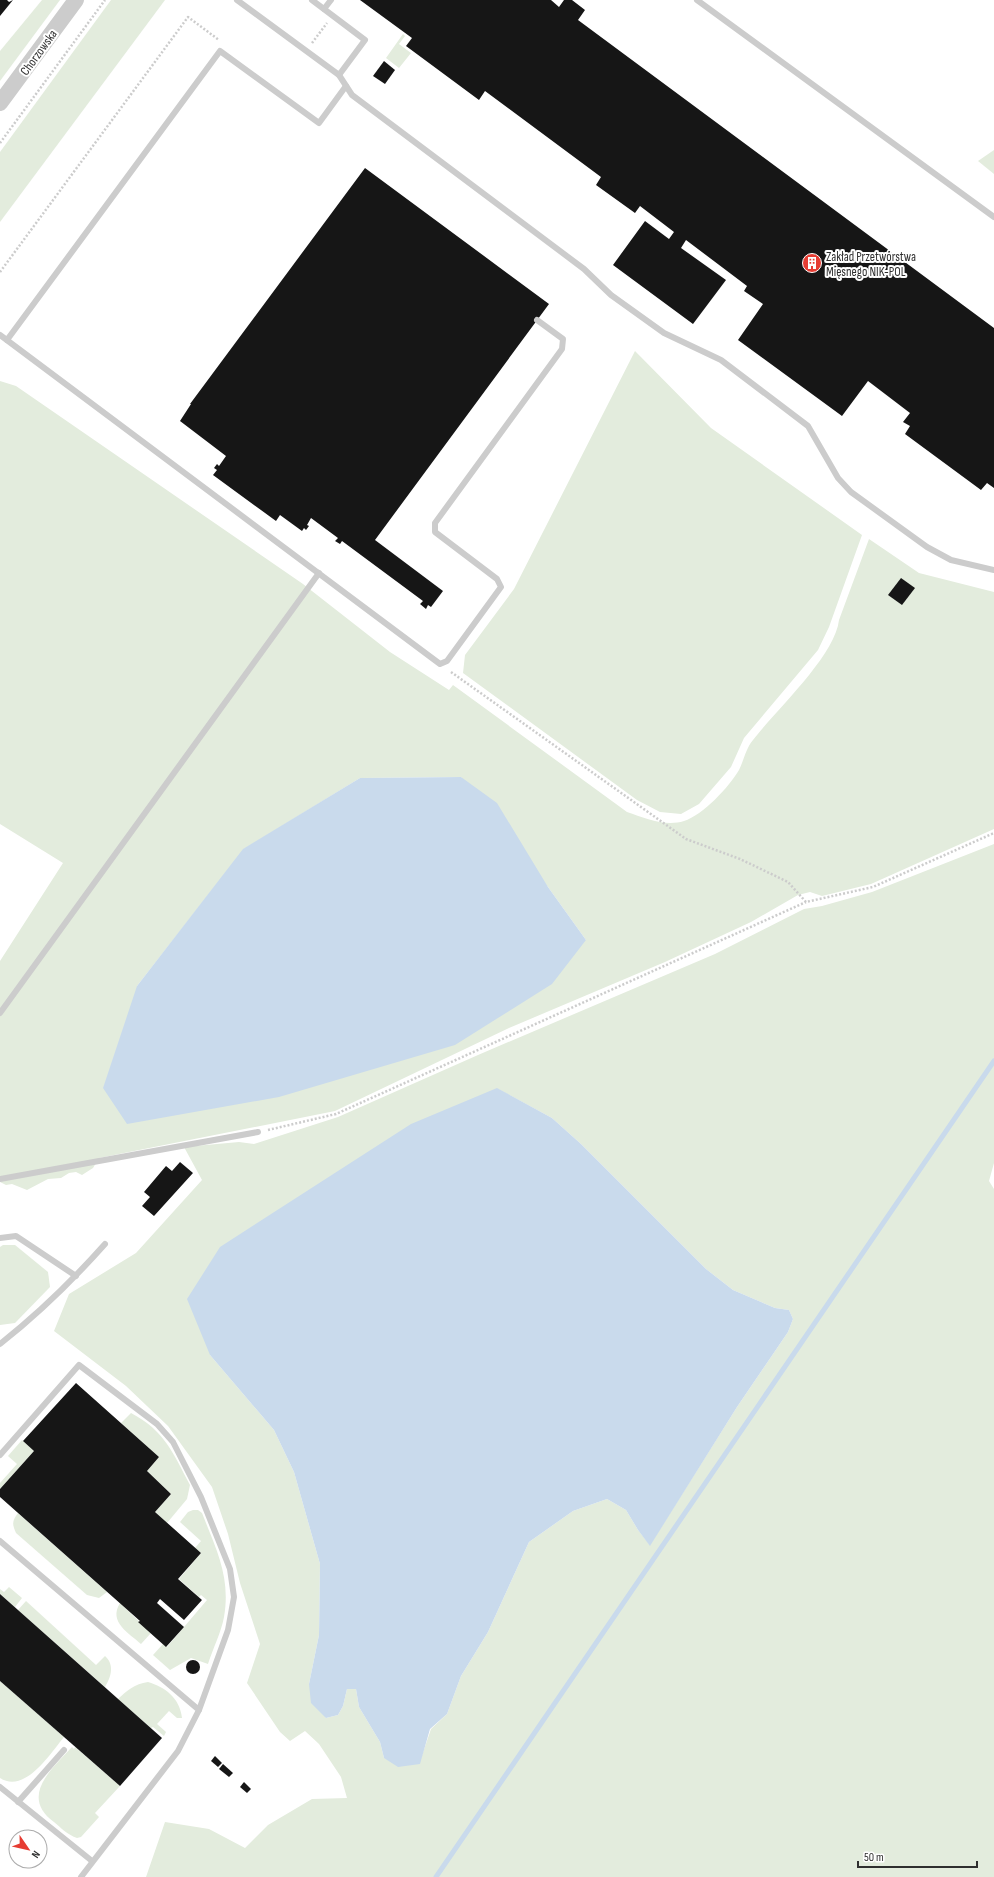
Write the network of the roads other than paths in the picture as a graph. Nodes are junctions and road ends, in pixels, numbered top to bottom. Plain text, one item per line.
1 (76, 0) edge
2 (237, 0) edge
3 (312, 0) edge
4 (331, 0) edge
5 (697, 0) edge
6 (324, 9) junction
7 (339, 75) junction
8 (346, 86) junction
9 (0, 103) edge
10 (994, 217) edge
11 (537, 320) dead end
12 (0, 335) edge
13 (7, 340) junction
14 (994, 570) edge
15 (319, 573) junction
16 (0, 1013) edge
17 (258, 1132) road end
18 (0, 1179) edge
19 (0, 1238) edge
20 (105, 1244) dead end
21 (76, 1276) junction
22 (0, 1344) edge
23 (0, 1455) edge
24 (0, 1541) edge
25 (198, 1710) junction
26 (64, 1750) dead end
27 (0, 1787) edge
28 (18, 1802) junction
29 (92, 1861) junction
30 (81, 1877) edge

1 - 9 street, Chorzowska
2 - 7 lane
3 - 6 lane
4 - 6 lane
5 - 10 lane
6 - 7 lane
7 - 8 lane
8 - 13 lane
8 - 14 lane
11 - 15 lane
12 - 13 lane
13 - 15 lane
15 - 16 lane
17 - 18 lane
19 - 21 lane
20 - 21 lane
21 - 22 lane
23 - 25 lane
24 - 25 lane
25 - 29 lane
26 - 28 lane
27 - 28 lane
28 - 29 lane
29 - 30 lane

